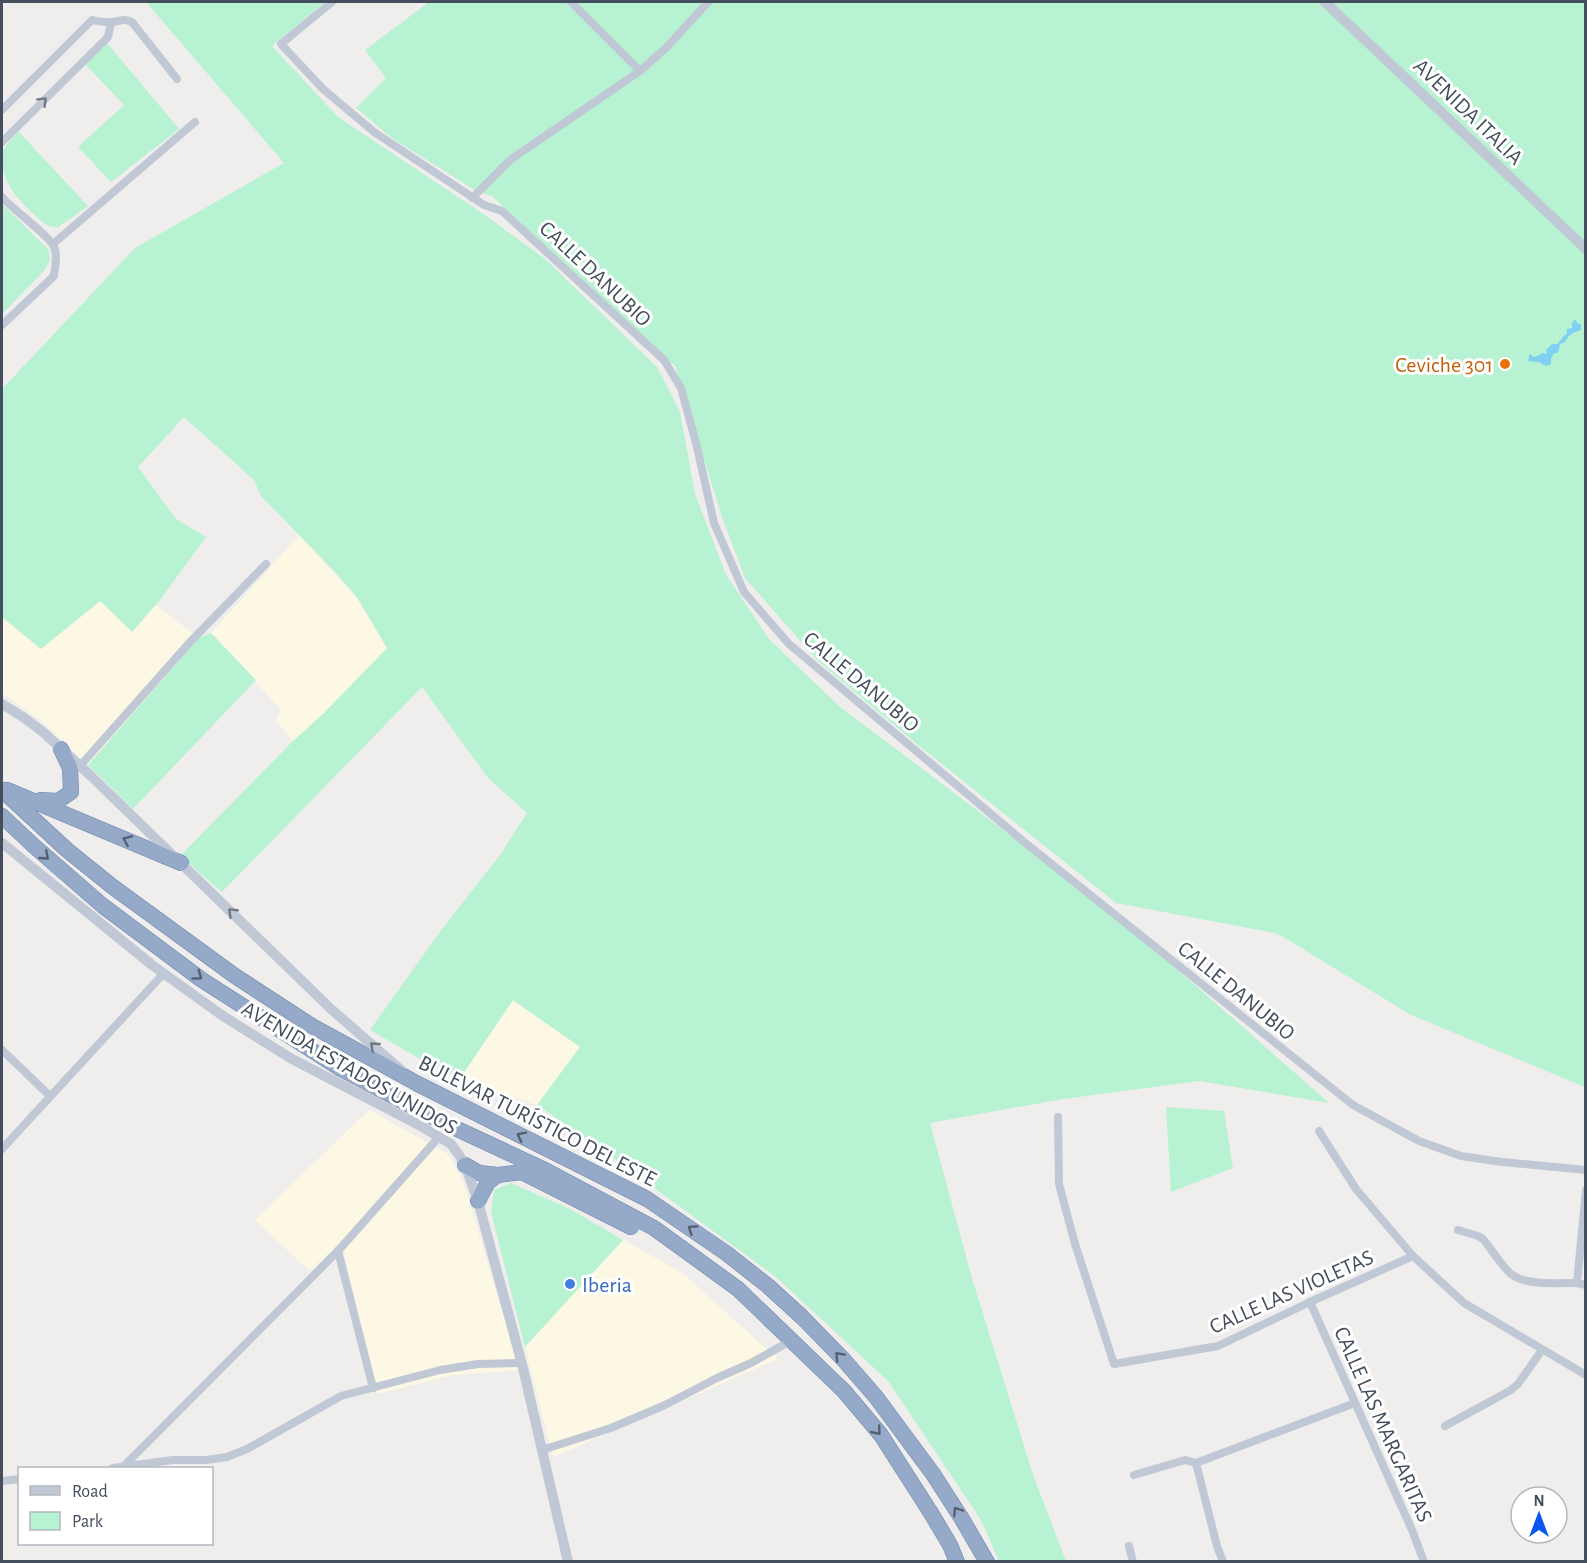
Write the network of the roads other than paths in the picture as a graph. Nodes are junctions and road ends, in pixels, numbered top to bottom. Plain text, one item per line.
1 (332, 2) edge
2 (571, 2) edge
3 (708, 2) edge
4 (1325, 2) edge
5 (111, 23) junction
6 (640, 71) junction
7 (177, 79) dead end
8 (2, 110) edge
9 (195, 122) dead end
10 (2, 142) edge
11 (2, 197) edge
12 (472, 198) junction
13 (53, 244) junction
14 (1586, 249) edge
15 (2, 325) edge
16 (266, 564) dead end
17 (2, 704) edge
18 (61, 749) junction
19 (80, 766) junction
20 (2, 789) edge
21 (29, 798) junction
22 (2, 816) edge
23 (2, 843) edge
24 (181, 863) junction
25 (164, 974) junction
26 (2, 1050) edge
27 (418, 1084) junction
28 (50, 1096) junction
29 (1058, 1117) dead end
30 (1319, 1131) dead end
31 (439, 1137) junction
32 (2, 1149) edge
33 (465, 1165) junction
34 (1586, 1170) edge
35 (498, 1175) junction
36 (1586, 1190) edge
37 (478, 1201) junction
38 (1458, 1230) dead end
39 (338, 1251) junction
40 (1413, 1256) junction
41 (1581, 1284) edge
42 (753, 1302) junction
43 (1310, 1302) junction
44 (792, 1340) junction
45 (1542, 1350) junction
46 (522, 1363) junction
47 (1586, 1375) edge
48 (373, 1388) junction
49 (1355, 1403) junction
50 (1445, 1426) dead end
51 (542, 1450) junction
52 (1196, 1463) junction
53 (123, 1467) edge
54 (1134, 1475) dead end
55 (18, 1479) edge
56 (2, 1480) edge
57 (1130, 1546) dead end
58 (568, 1562) edge
59 (957, 1562) edge
60 (987, 1562) edge
61 (1133, 1562) edge
62 (1223, 1562) edge
63 (1424, 1562) edge

1 - 12 street, CALLE DANUBIO
2 - 6 street
3 - 6 street
4 - 14 street, AVENIDA ITALIA
5 - 7 street
5 - 8 street
10 -> 5 street
6 - 12 street
9 - 13 street
11 - 13 street
12 - 34 street, CALLE DANUBIO
13 - 15 street
16 - 19 street
17 - 18 street, AVENIDA ESTADOS UNIDOS
18 - 19 street, AVENIDA ESTADOS UNIDOS
18 - 21 highway
19 - 24 street, AVENIDA ESTADOS UNIDOS
20 - 21 highway
20 - 27 highway, BULEVAR TURÍSTICO DEL ESTE
24 -> 21 highway
22 -> 42 highway, BULEVAR TURÍSTICO DEL ESTE
23 - 25 street, AVENIDA ESTADOS UNIDOS
27 -> 24 street, AVENIDA ESTADOS UNIDOS
25 - 28 street
25 - 31 street, AVENIDA ESTADOS UNIDOS
26 - 28 street
60 -> 27 highway, BULEVAR TURÍSTICO DEL ESTE
28 - 32 street
29 - 43 street, CALLE LAS VIOLETAS
30 - 40 street
31 - 33 street, AVENIDA ESTADOS UNIDOS
31 - 39 street
33 - 35 highway
33 - 37 street, AVENIDA ESTADOS UNIDOS
35 - 37 highway
35 - 42 highway
36 - 41 street
37 - 46 street, AVENIDA ESTADOS UNIDOS
38 - 41 street
39 - 48 street
39 - 53 street
40 - 43 street, CALLE LAS VIOLETAS
40 - 45 street
42 - 44 highway, BULEVAR TURÍSTICO DEL ESTE
43 - 49 street, CALLE LAS MARGARITAS
44 - 51 street
44 -> 59 highway, BULEVAR TURÍSTICO DEL ESTE
45 - 47 street
45 - 50 street
46 - 48 street
46 - 51 street, AVENIDA ESTADOS UNIDOS
48 - 53 street
49 - 52 street
49 - 63 street, CALLE LAS MARGARITAS
51 - 58 street, AVENIDA ESTADOS UNIDOS
52 - 54 street
52 - 62 street
55 - 56 street
57 - 61 street

